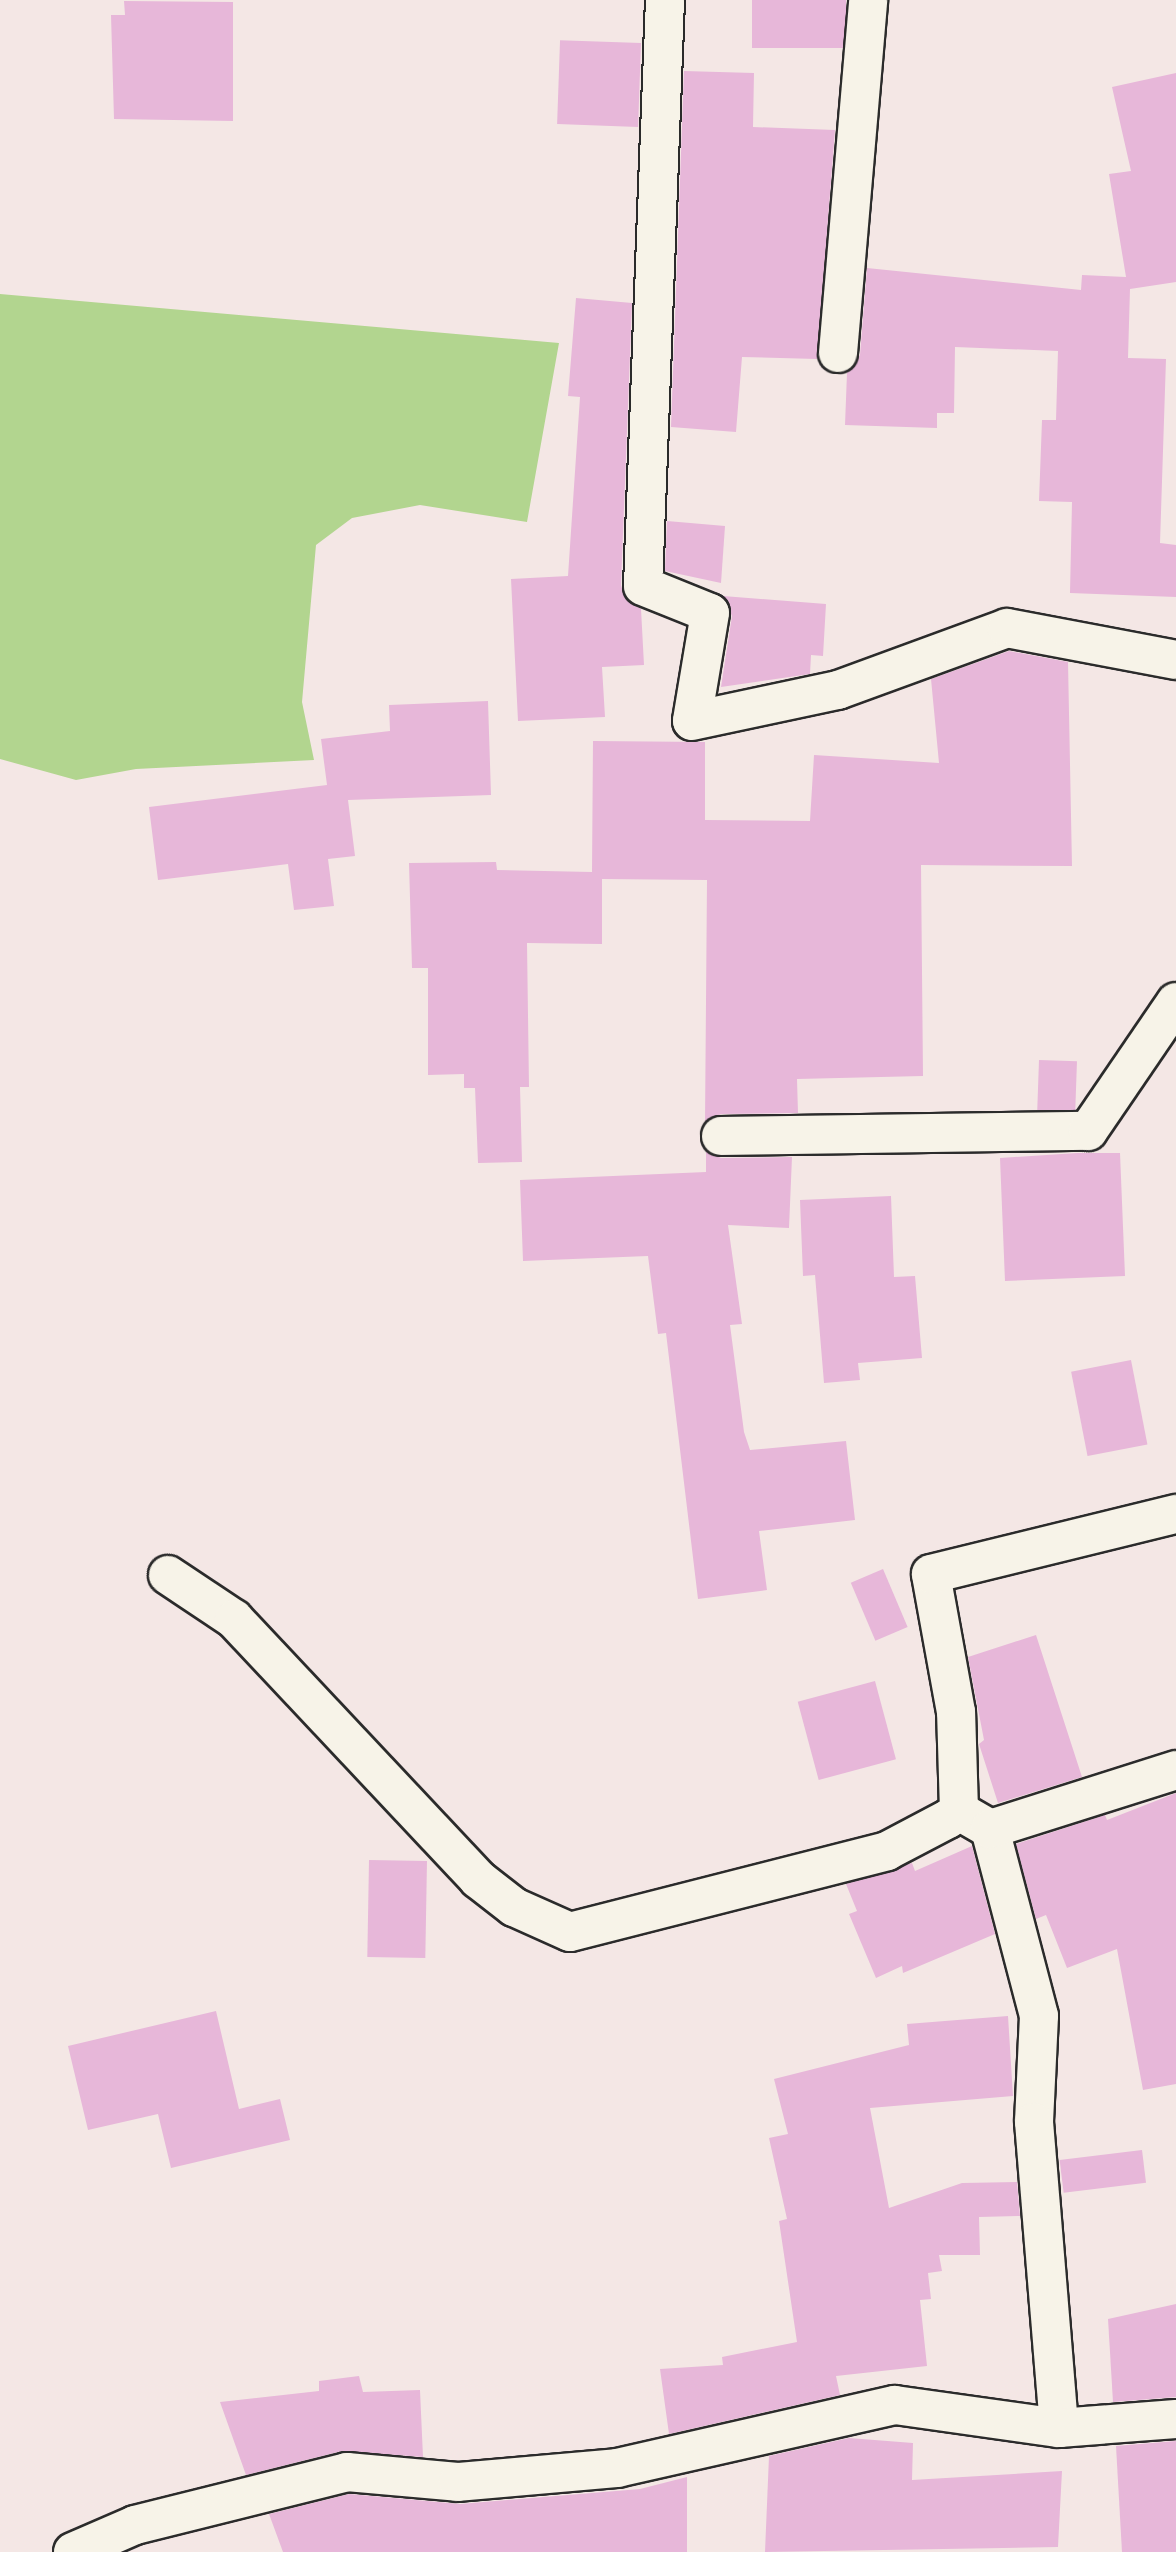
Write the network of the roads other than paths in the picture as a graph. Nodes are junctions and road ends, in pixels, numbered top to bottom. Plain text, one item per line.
1 (665, 0) edge
2 (868, 0) edge
3 (838, 353) dead end
4 (1176, 660) edge
5 (1176, 1002) edge
6 (721, 1136) dead end
7 (1176, 1514) edge
8 (168, 1575) dead end
9 (1176, 1770) edge
10 (974, 1820) junction
11 (1176, 2419) edge
12 (1059, 2427) junction
13 (140, 2539) edge
14 (73, 2552) edge

1 - 4 street
2 - 3 street
5 - 6 street
7 - 10 street
8 - 10 street
9 - 10 street
10 - 12 street
11 - 12 street
12 - 13 street
13 - 14 street

